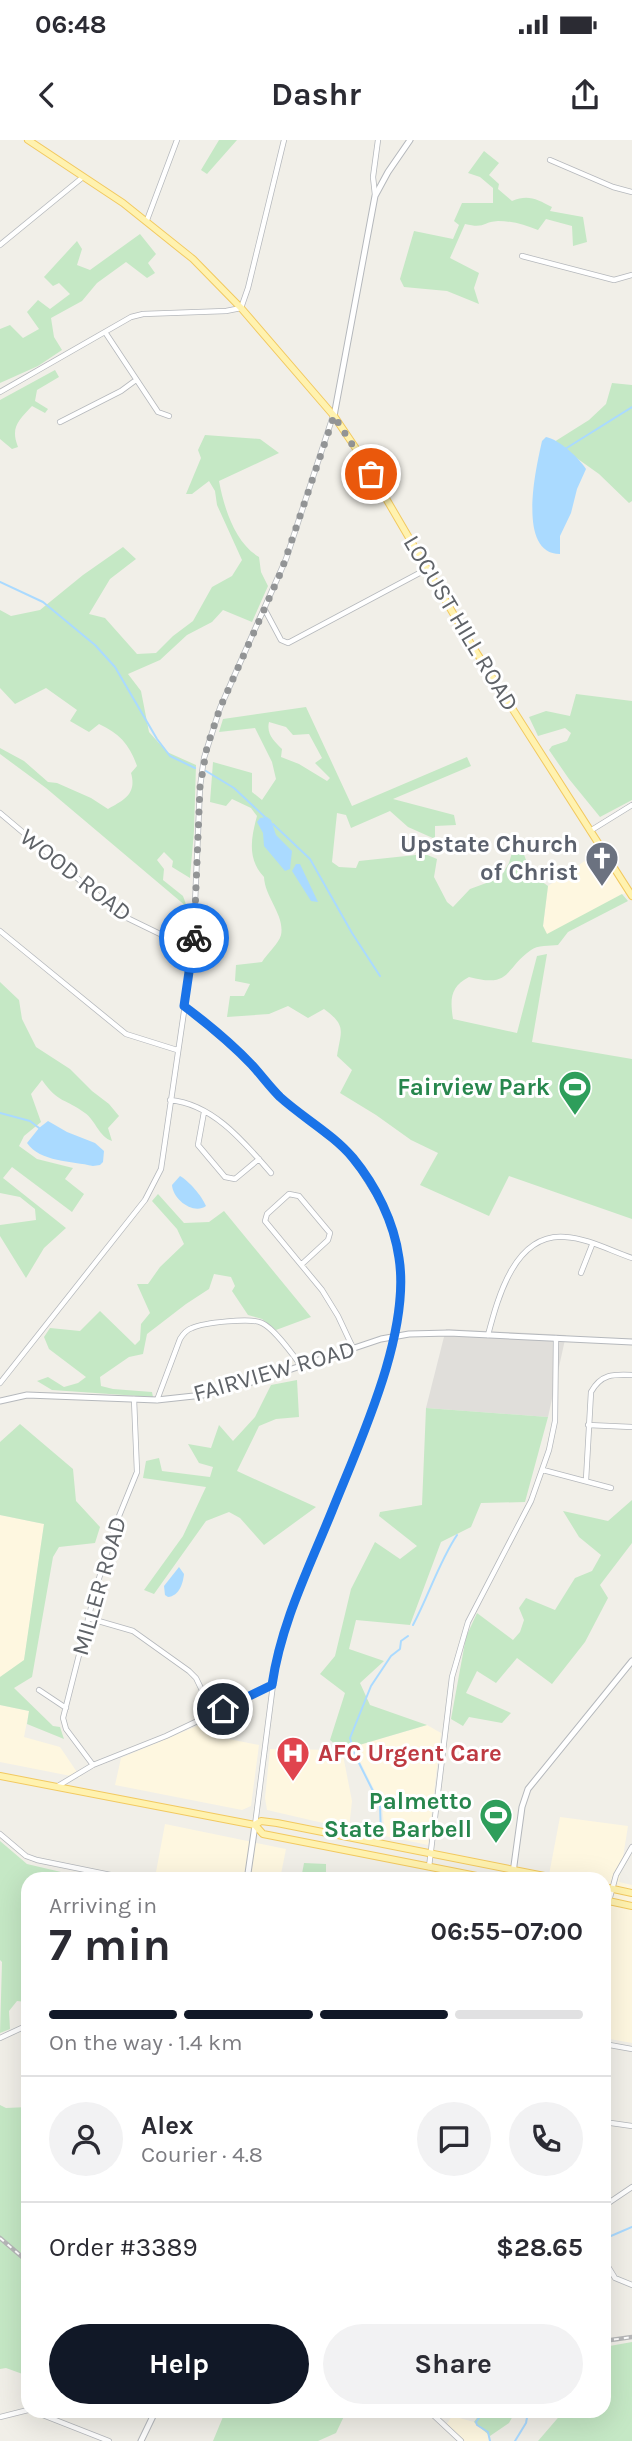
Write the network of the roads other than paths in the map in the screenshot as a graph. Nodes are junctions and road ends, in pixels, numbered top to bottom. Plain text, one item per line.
1 (28, 140) edge
2 (177, 140) edge
3 (284, 140) edge
4 (378, 140) edge
5 (410, 140) edge
6 (550, 160) dead end
7 (83, 176) junction
8 (632, 192) edge
9 (375, 196) junction
10 (147, 220) junction
11 (0, 245) edge
12 (522, 256) dead end
13 (632, 275) edge
14 (240, 308) junction
15 (105, 331) junction
16 (136, 380) junction
17 (0, 392) edge
18 (169, 416) dead end
19 (334, 416) junction
20 (60, 422) dead end
21 (427, 569) junction
22 (265, 610) junction
23 (632, 805) edge
24 (0, 813) edge
25 (590, 831) junction
26 (632, 896) edge
27 (0, 931) edge
28 (193, 950) junction
29 (184, 1006) junction
30 (177, 1050) junction
31 (170, 1100) junction
32 (204, 1112) junction
33 (259, 1159) junction
34 (271, 1173) dead end
35 (592, 1245) junction
36 (632, 1258) edge
37 (302, 1264) junction
38 (581, 1273) dead end
39 (488, 1335) junction
40 (393, 1337) junction
41 (556, 1338) junction
42 (632, 1342) edge
43 (353, 1348) junction
44 (302, 1367) junction
45 (632, 1375) edge
46 (0, 1383) edge
47 (134, 1399) junction
48 (157, 1400) junction
49 (0, 1401) edge
50 (588, 1425) junction
51 (632, 1427) edge
52 (543, 1470) junction
53 (586, 1480) junction
54 (611, 1488) dead end
55 (88, 1618) junction
56 (632, 1661) edge
57 (272, 1685) junction
58 (39, 1690) dead end
59 (66, 1708) junction
60 (213, 1713) junction
61 (93, 1765) junction
62 (0, 1776) edge
63 (58, 1787) junction
64 (255, 1825) junction
65 (0, 1835) edge
66 (632, 1847) edge
67 (431, 1853) junction
68 (429, 1867) junction
69 (513, 1869) junction
70 (96, 1872) edge
71 (248, 1872) edge
72 (455, 1872) edge
73 (513, 1872) edge
74 (524, 1872) edge
75 (612, 1889) joint
76 (632, 1893) edge
77 (611, 1902) edge
78 (632, 1906) edge
79 (21, 2028) edge
80 (0, 2038) edge
81 (611, 2045) edge
82 (632, 2049) edge
83 (611, 2123) edge
84 (632, 2126) edge
85 (632, 2187) edge
86 (611, 2201) edge
87 (611, 2273) edge
88 (632, 2285) edge
89 (21, 2412) edge
90 (0, 2417) edge
91 (49, 2418) edge
92 (152, 2418) edge
93 (436, 2418) edge
94 (98, 2439) edge
95 (109, 2441) edge
96 (141, 2441) edge
97 (461, 2441) edge

1 - 7 main road, LOCUST HILL ROAD
2 - 10 street
3 - 14 street
4 - 9 street
5 - 9 street
6 - 8 street
7 - 10 main road, LOCUST HILL ROAD
7 - 11 street
9 - 19 street
10 - 14 main road, LOCUST HILL ROAD
12 - 13 street
14 - 15 street
14 - 19 main road, LOCUST HILL ROAD
15 - 16 street
15 - 17 street
16 - 18 street
16 - 20 street
19 - 21 main road, LOCUST HILL ROAD
19 - 22 street
21 - 22 street
21 - 25 main road, LOCUST HILL ROAD
22 - 28 street
23 - 25 street
24 - 28 street, WOOD ROAD
25 - 26 main road, LOCUST HILL ROAD
27 - 30 street
28 - 29 street
29 - 30 street
29 - 40 street
30 - 31 street
31 - 32 street
31 - 46 street
32 - 33 street
32 - 33 street
33 - 34 street
35 - 36 street
35 - 38 street
35 - 39 street
37 - 37 street
37 - 43 street
39 - 40 street, FAIRVIEW ROAD
39 - 41 street, FAIRVIEW ROAD
40 - 43 street, FAIRVIEW ROAD
40 - 57 street
41 - 42 street, FAIRVIEW ROAD
41 - 52 street
43 - 44 street, FAIRVIEW ROAD
44 - 48 street, FAIRVIEW ROAD
44 - 48 street
45 - 50 street
47 - 48 street, FAIRVIEW ROAD
47 - 49 street, FAIRVIEW ROAD
47 - 55 street, MILLER ROAD
50 - 51 street
50 - 53 street
52 - 53 street
52 - 67 street
53 - 54 street
55 - 59 street, MILLER ROAD
55 - 60 street
56 - 69 street
57 - 60 street
57 - 64 street
58 - 59 street
59 - 61 street, MILLER ROAD
60 - 61 street
61 - 63 street
62 - 63 main road
63 - 64 main road
64 - 67 main road
64 - 68 main road
64 - 71 street
65 - 70 street
66 - 75 street
67 - 68 street
67 - 69 main road
68 - 72 main road
69 - 73 street
69 - 74 main road
75 - 76 main road
77 - 78 main road
79 - 80 street
81 - 82 street
83 - 84 street
85 - 86 street
87 - 88 street
89 - 90 street
91 - 94 street
92 - 96 street
93 - 97 street
94 - 95 street

